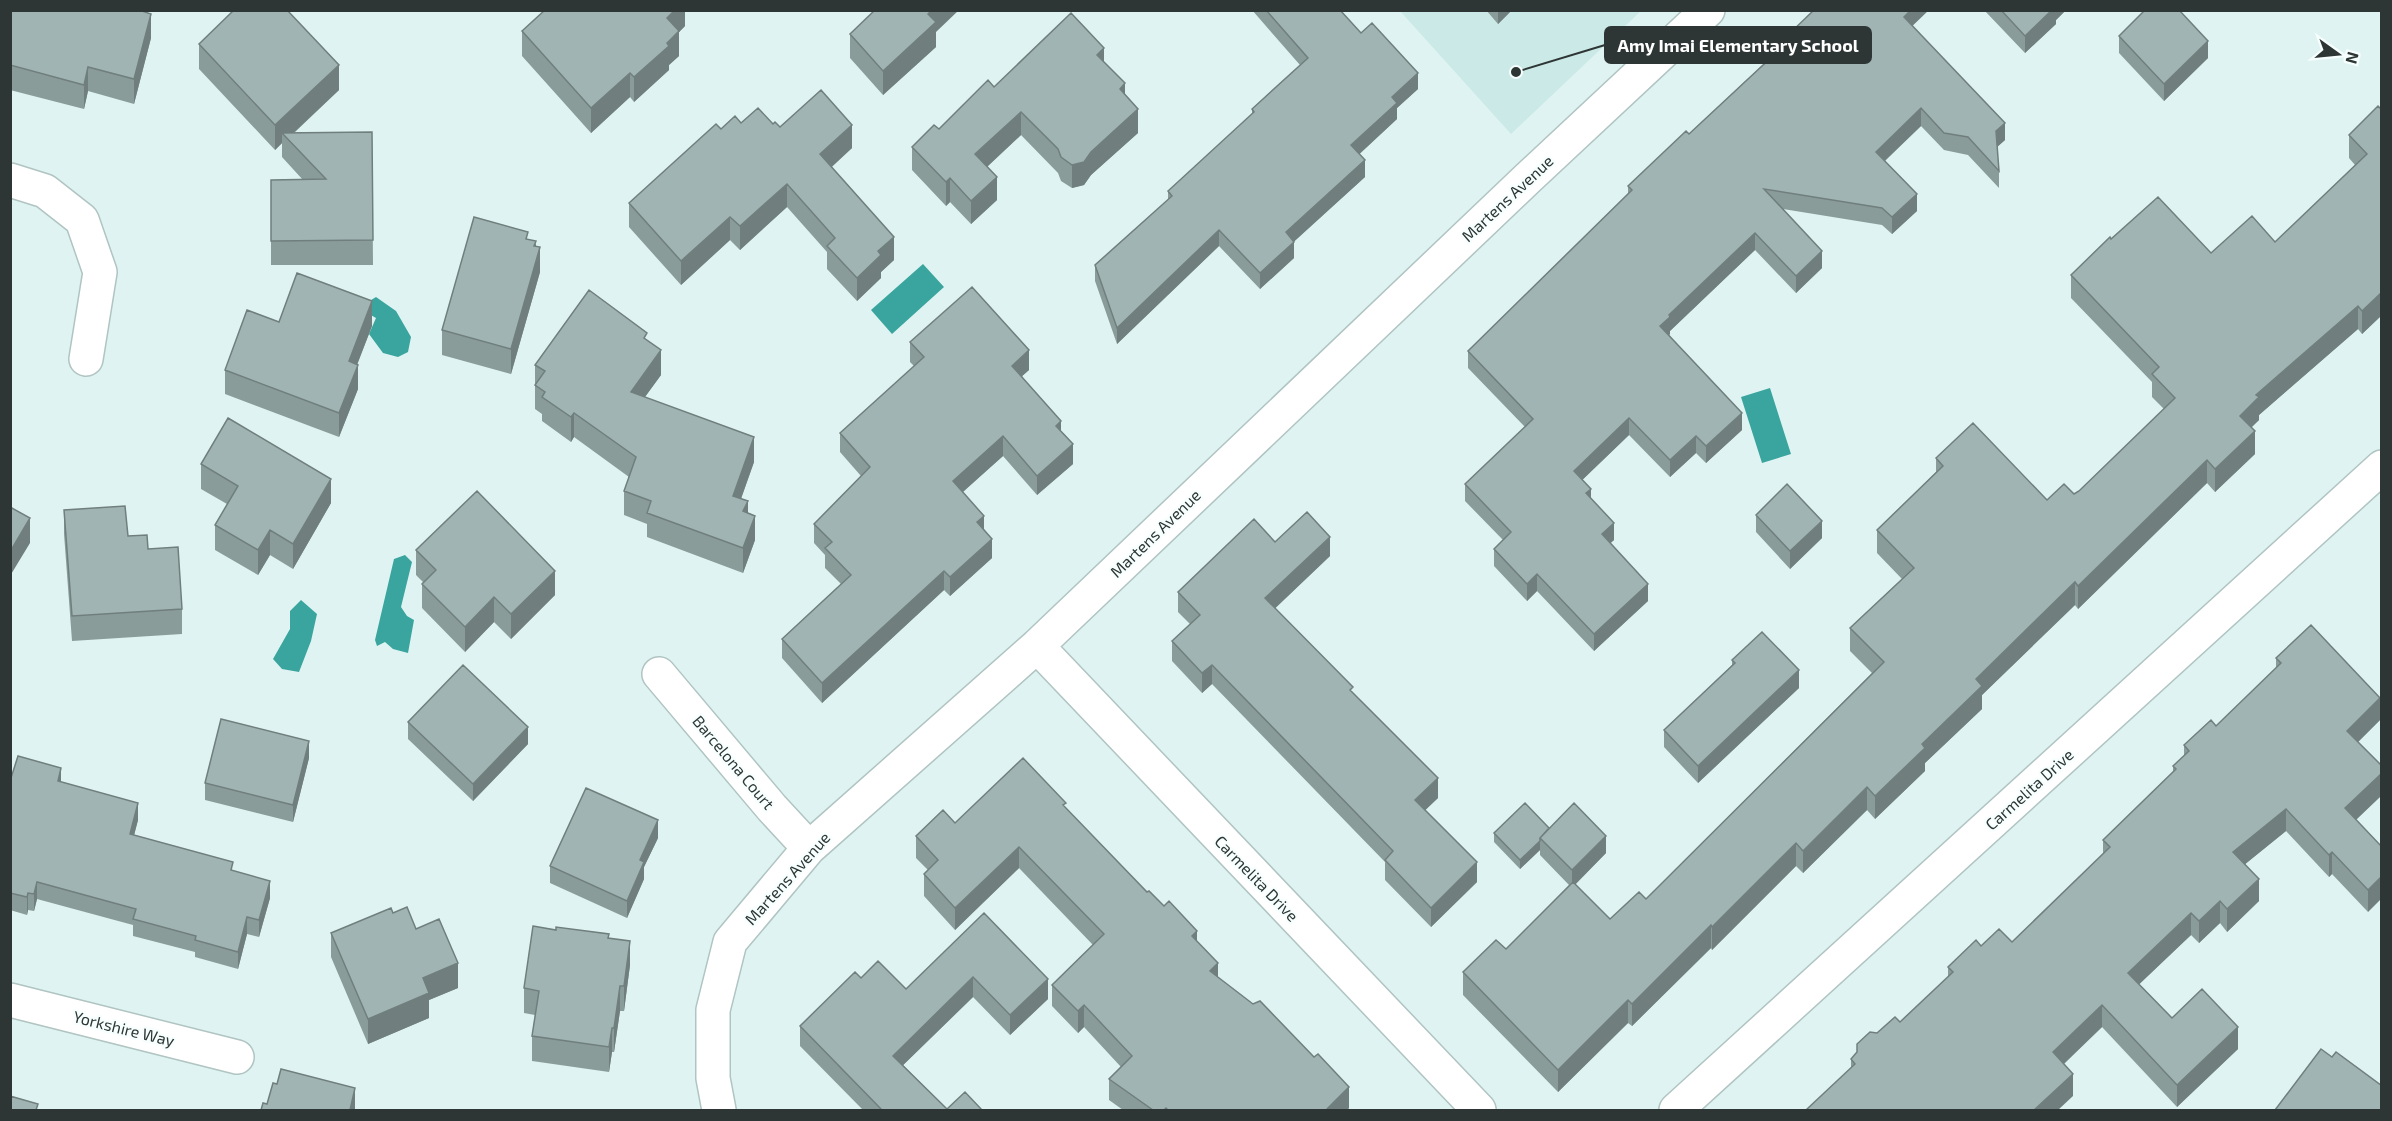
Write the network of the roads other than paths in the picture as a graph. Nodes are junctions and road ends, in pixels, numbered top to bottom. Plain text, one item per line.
1 (1708, 10) edge
2 (10, 180) edge
3 (86, 359) dead end
4 (2382, 467) edge
5 (1037, 646) junction
6 (659, 674) dead end
7 (809, 848) junction
8 (10, 1000) edge
9 (237, 1057) dead end
10 (719, 1110) edge
11 (1479, 1110) edge
12 (1676, 1110) edge

1 - 5 street, Martens Avenue
2 - 3 street
4 - 12 street, Carmelita Drive
5 - 7 street, Martens Avenue
5 - 11 street, Carmelita Drive
6 - 7 street, Barcelona Court
7 - 10 street, Martens Avenue
8 - 9 street, Yorkshire Way

